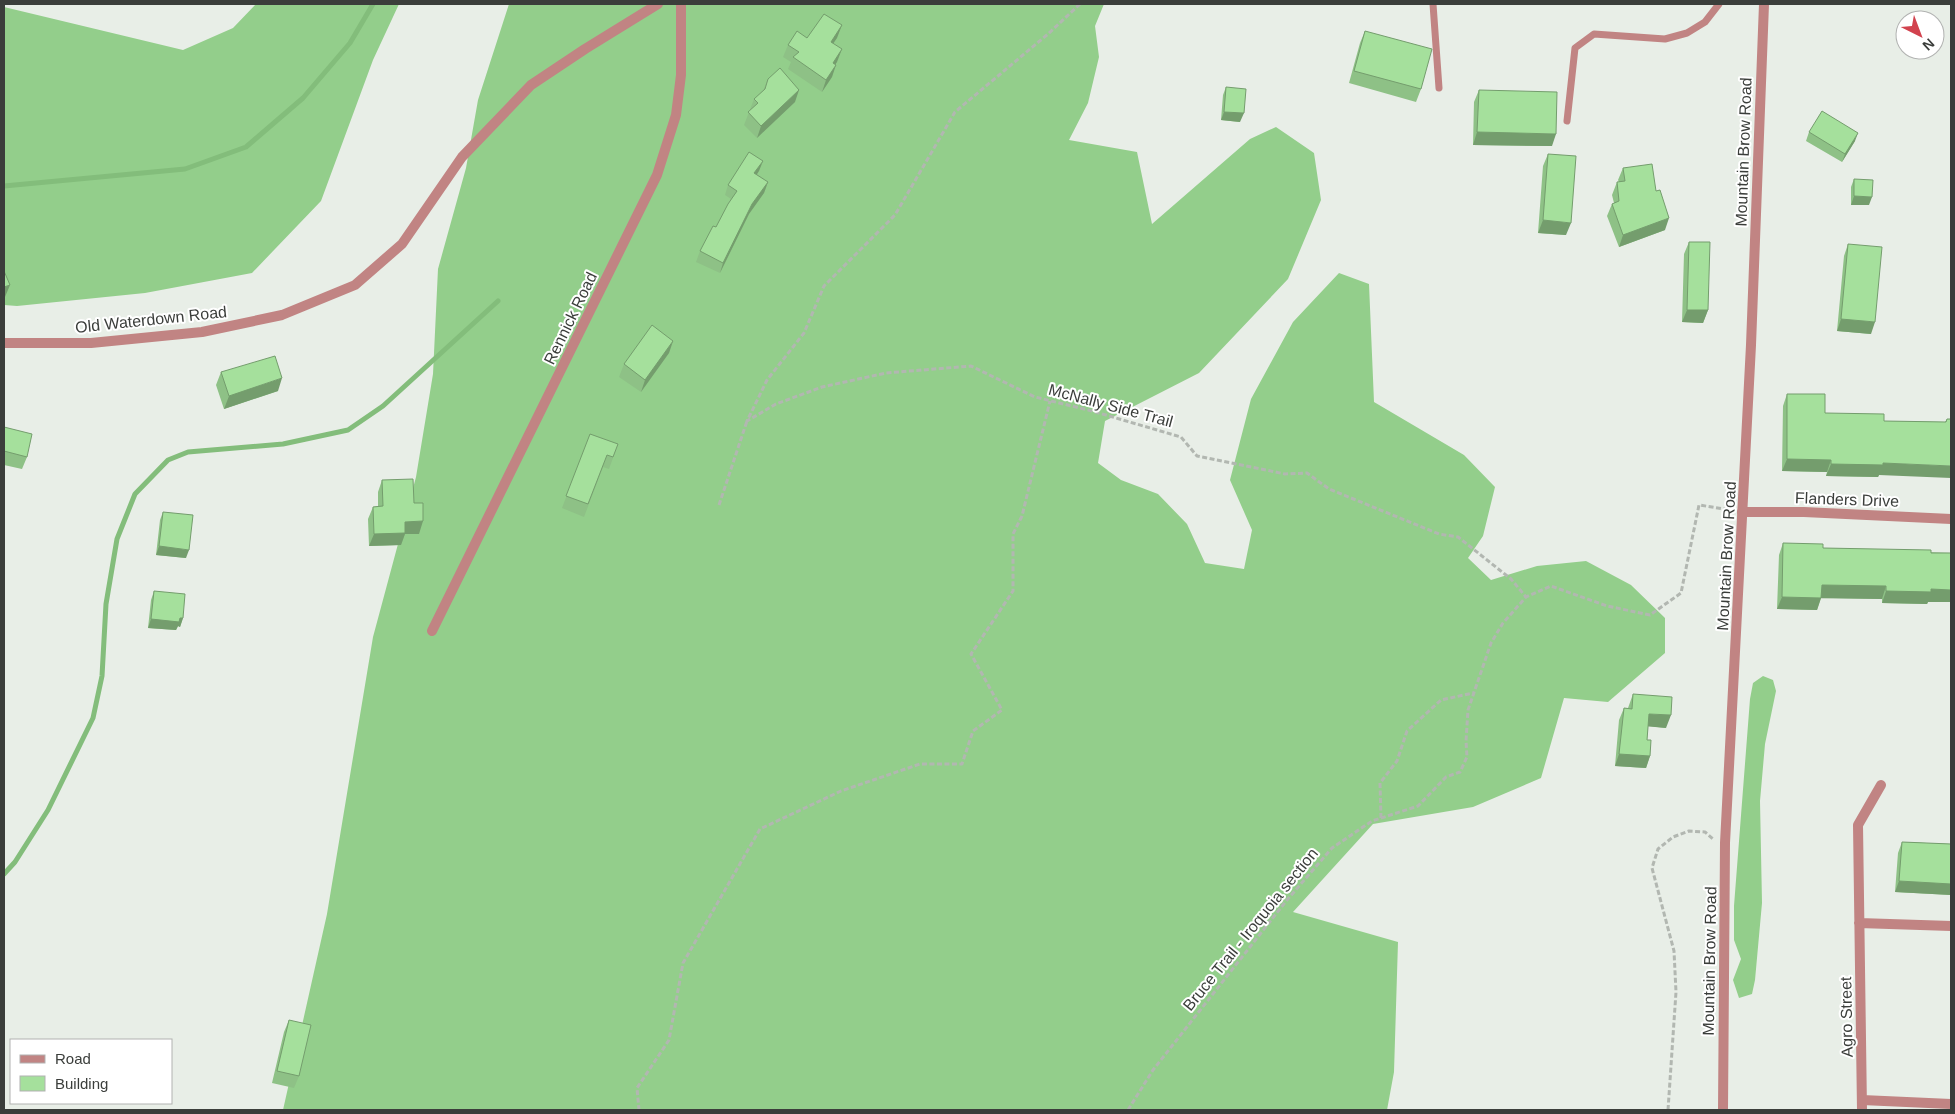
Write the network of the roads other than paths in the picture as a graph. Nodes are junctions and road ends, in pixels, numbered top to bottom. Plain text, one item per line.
1 (658, 4) edge
2 (681, 4) edge
3 (1433, 4) edge
4 (1719, 4) edge
5 (1764, 4) edge
6 (1439, 88) dead end
7 (1568, 121) dead end
8 (4, 343) edge
9 (1742, 512) junction
10 (1951, 518) edge
11 (432, 631) dead end
12 (1881, 786) dead end
13 (1859, 923) junction
14 (1951, 926) edge
15 (1951, 1104) edge
16 (1862, 1105) edge
17 (1723, 1110) edge

1 - 8 street, Old Waterdown Road
2 - 11 street, Rennick Road
3 - 6 lane
4 - 7 lane
5 - 9 street, Mountain Brow Road
9 - 10 street, Flanders Drive
9 - 17 street, Mountain Brow Road
12 - 13 street, Agro Street
13 - 14 street
13 - 16 street, Agro Street
15 - 16 street

